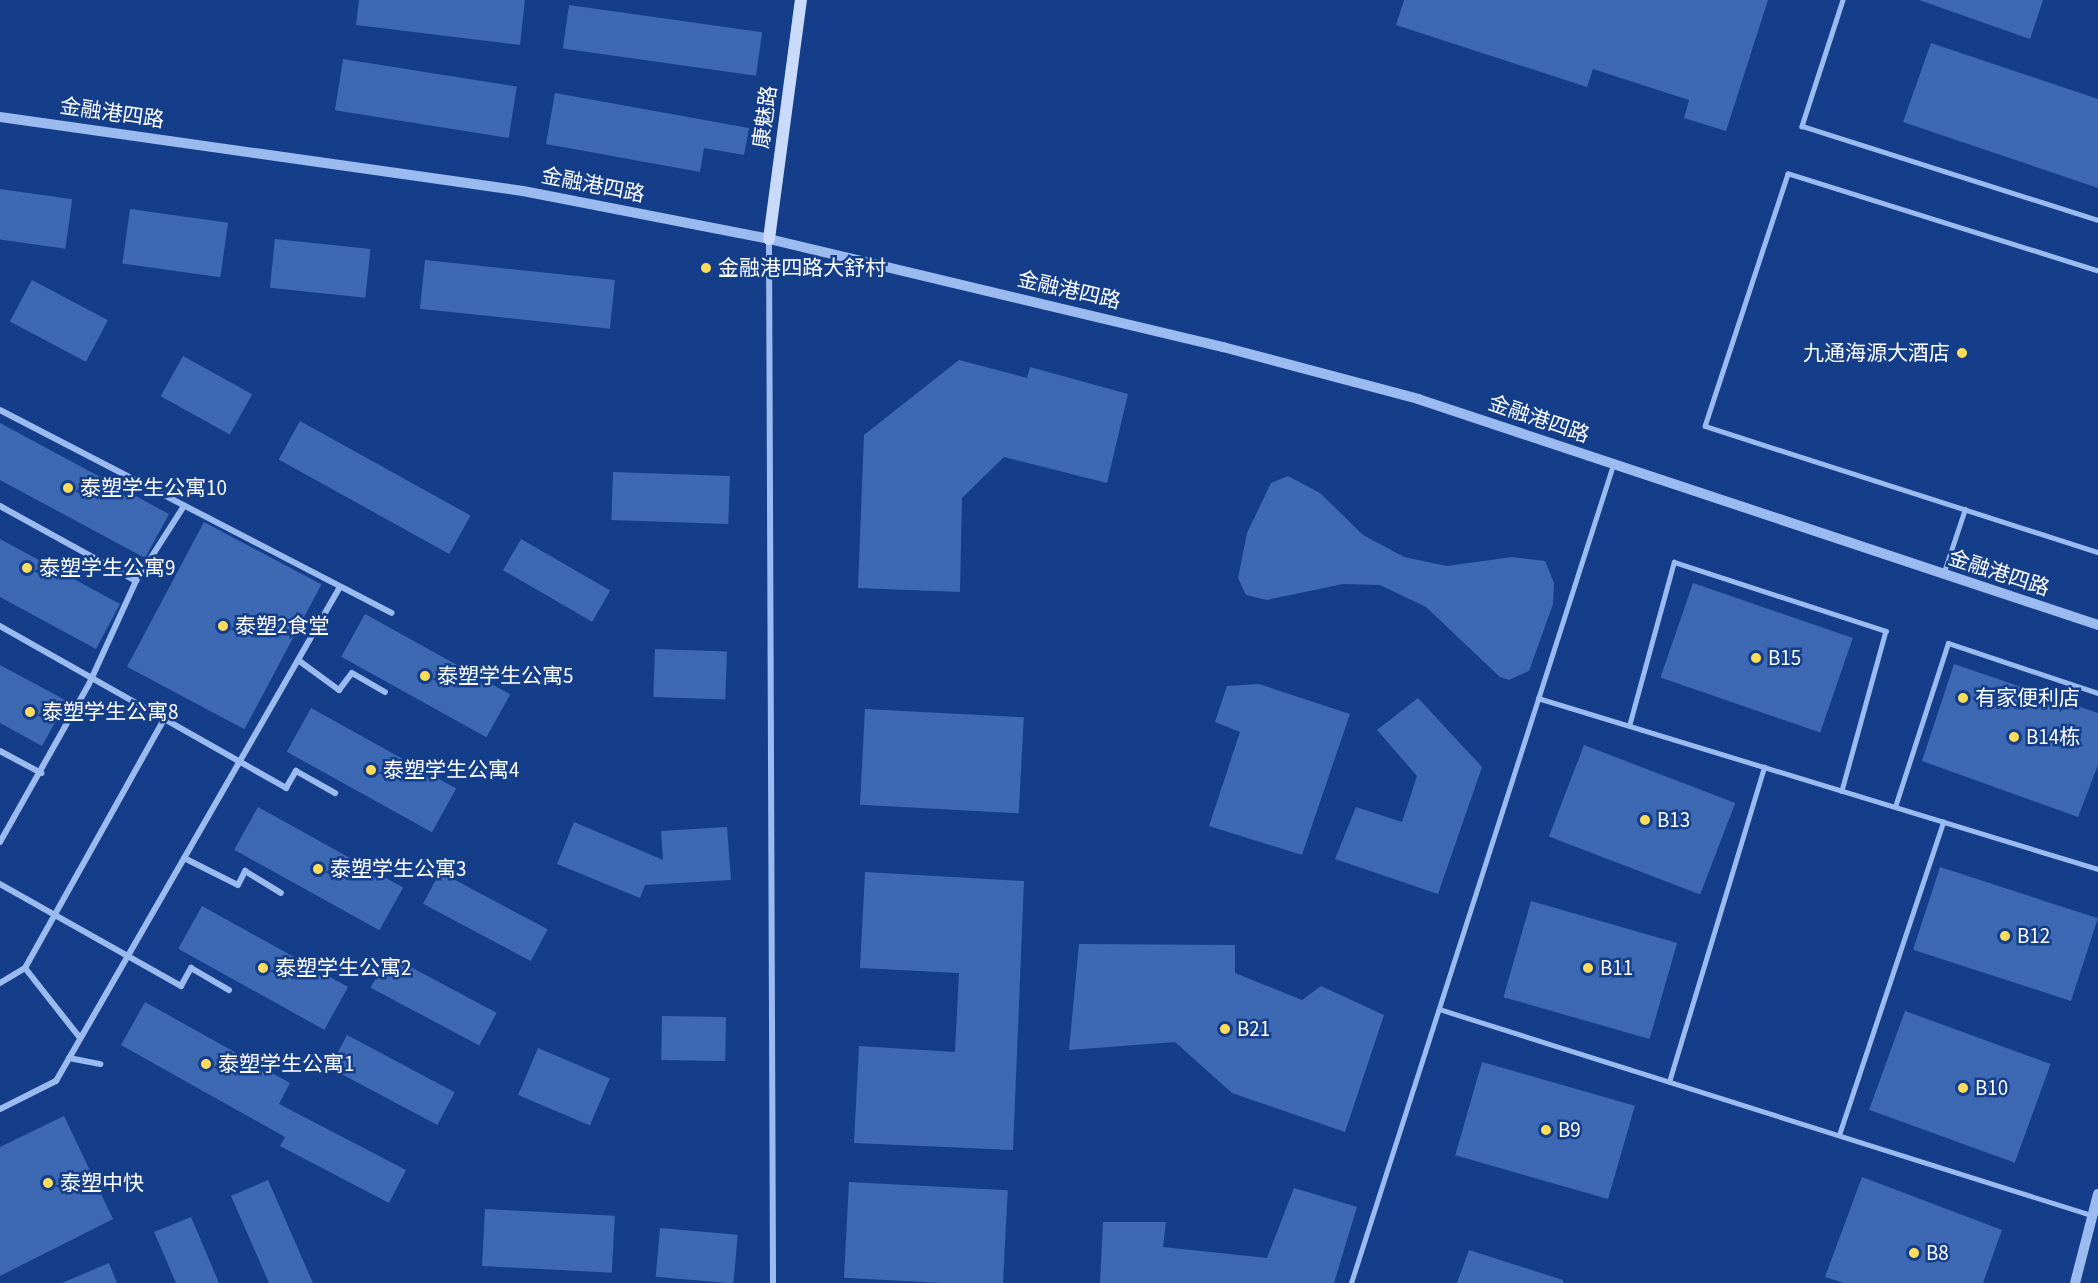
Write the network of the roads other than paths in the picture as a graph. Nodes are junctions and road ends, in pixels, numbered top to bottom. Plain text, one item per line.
1 (801, 0) edge
2 (1843, 0) edge
3 (0, 117) edge
4 (2098, 220) edge
5 (769, 239) junction
6 (2098, 271) edge
7 (0, 410) edge
8 (1613, 465) junction
9 (0, 506) edge
10 (184, 506) junction
11 (1965, 509) junction
12 (2098, 552) edge
13 (1943, 575) junction
14 (136, 581) junction
15 (340, 587) junction
16 (391, 613) dead end
17 (2098, 625) edge
18 (0, 626) edge
19 (298, 660) junction
20 (92, 677) junction
21 (385, 692) dead end
22 (2098, 693) edge
23 (1538, 698) junction
24 (165, 718) junction
25 (1629, 726) junction
26 (0, 751) edge
27 (240, 760) junction
28 (1764, 767) junction
29 (40, 773) junction
30 (1842, 791) junction
31 (335, 793) dead end
32 (1895, 807) junction
33 (1943, 822) junction
34 (0, 842) edge
35 (184, 858) junction
36 (2098, 869) edge
37 (0, 884) edge
38 (281, 892) dead end
39 (54, 915) junction
40 (127, 957) junction
41 (25, 968) junction
42 (0, 983) edge
43 (229, 990) dead end
44 (1439, 1009) junction
45 (80, 1038) junction
46 (69, 1058) junction
47 (100, 1064) dead end
48 (1669, 1082) junction
49 (0, 1109) edge
50 (1839, 1135) junction
51 (2098, 1194) edge
52 (2092, 1215) junction
53 (772, 1283) edge
54 (1352, 1283) edge
55 (2074, 1283) edge

1 - 5 main road, 康魅路
2 - 4 lane
3 - 5 street, 金融港四路
5 - 8 street, 金融港四路
5 - 53 street
6 - 11 lane
7 - 10 street
8 - 13 street, 金融港四路
8 - 23 lane
9 - 14 street
10 - 14 street
10 - 15 street
11 - 12 lane
11 - 13 lane
13 - 17 street, 金融港四路
14 - 20 street
15 - 16 street
15 - 19 street
18 - 20 street
19 - 21 street
19 - 27 street
20 - 24 street
20 - 29 street
22 - 32 lane
23 - 25 lane
23 - 44 lane
24 - 27 street
24 - 39 street
25 - 28 lane
25 - 30 lane
26 - 29 street
27 - 31 street
27 - 35 street
28 - 30 lane
28 - 48 lane
29 - 34 street
30 - 32 lane
32 - 33 lane
33 - 36 lane
33 - 50 lane
35 - 38 street
35 - 40 street
37 - 39 street
39 - 40 street
39 - 41 street
40 - 43 street
40 - 45 street
41 - 42 street
41 - 45 street
44 - 48 lane
44 - 54 lane
45 - 46 street
46 - 47 street
46 - 49 street
48 - 50 lane
50 - 52 lane
51 - 52 street
52 - 55 street

